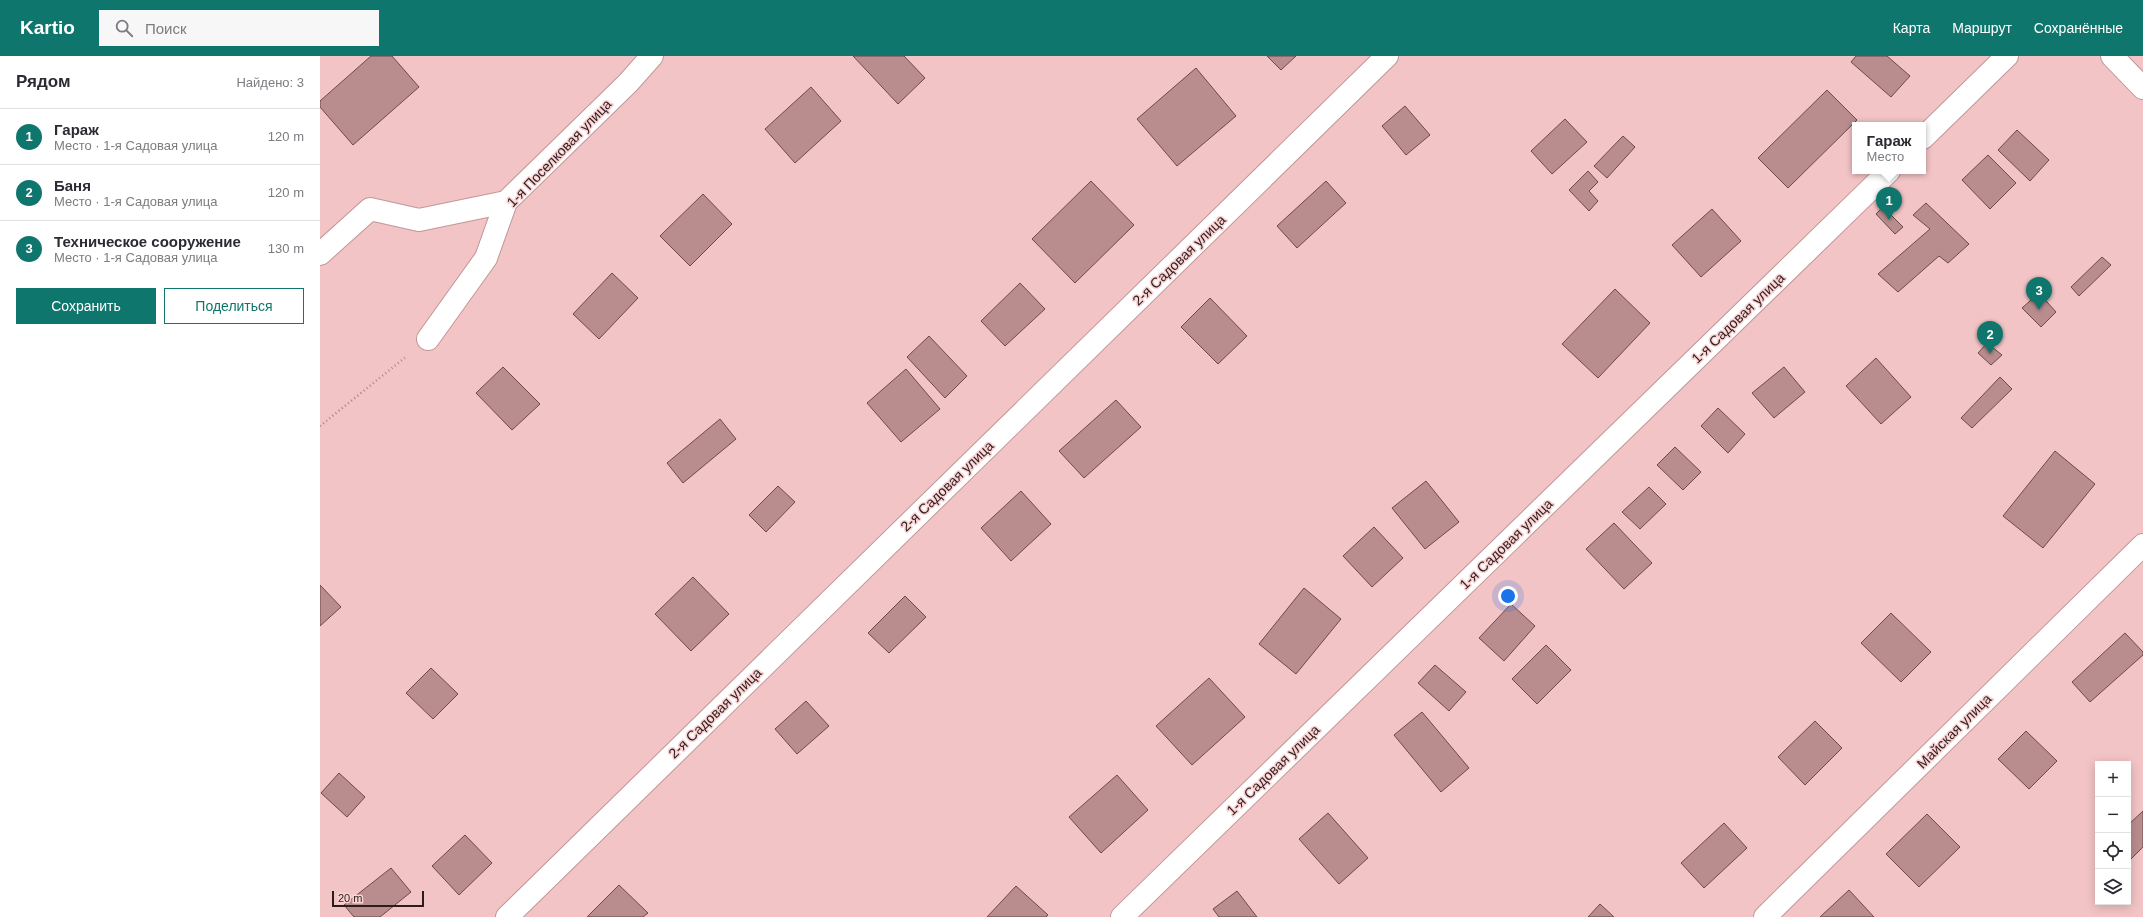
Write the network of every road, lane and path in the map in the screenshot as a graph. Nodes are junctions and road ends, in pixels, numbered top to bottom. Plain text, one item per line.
1 (652, 56) edge
2 (1387, 56) edge
3 (2007, 56) edge
4 (2112, 56) edge
5 (2143, 88) edge
6 (1926, 135) edge
7 (1886, 174) edge
8 (506, 202) junction
9 (320, 254) edge
10 (428, 339) joint
11 (320, 426) edge
12 (2143, 545) edge
13 (507, 917) edge
14 (1122, 917) edge
15 (1765, 917) edge

1 - 8 street, 1-я Поселковая улица
2 - 13 street, 2-я Садовая улица
3 - 6 street
4 - 5 street
7 - 14 street, 1-я Садовая улица
8 - 9 street
8 - 10 street, 1-я Поселковая улица
10 - 11 path
12 - 15 street, Майская улица

